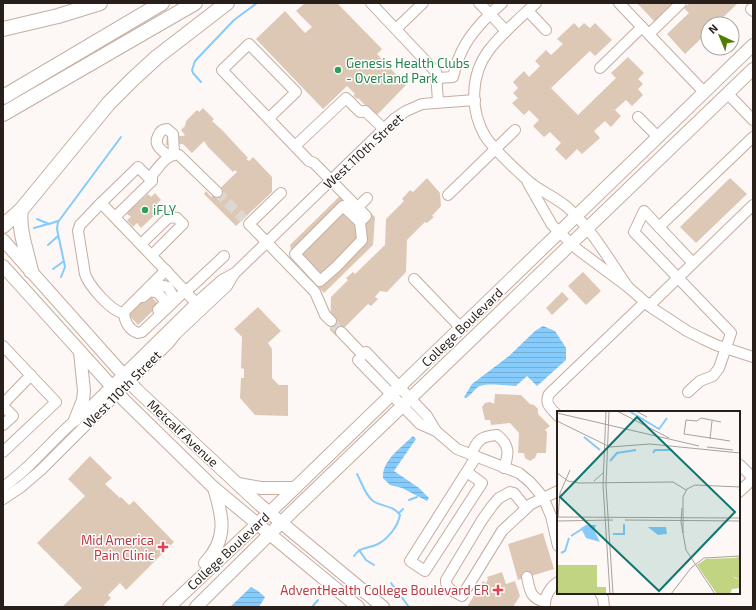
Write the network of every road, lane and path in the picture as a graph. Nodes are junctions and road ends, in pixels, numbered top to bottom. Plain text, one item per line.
1 (100, 3) edge
2 (162, 3) edge
3 (195, 3) edge
4 (227, 3) edge
5 (371, 3) edge
6 (423, 3) edge
7 (479, 3) edge
8 (502, 3) edge
9 (536, 3) edge
10 (619, 3) edge
11 (681, 3) edge
12 (528, 11) junction
13 (490, 14) junction
14 (3, 29) edge
15 (396, 30) junction
16 (546, 30) dead end
17 (506, 31) junction
18 (645, 31) junction
19 (753, 45) edge
20 (600, 68) dead end
21 (753, 69) edge
22 (437, 78) junction
23 (704, 92) junction
24 (728, 94) junction
25 (3, 96) edge
26 (474, 100) junction
27 (438, 102) junction
28 (3, 114) edge
29 (638, 117) dead end
30 (268, 118) junction
31 (753, 120) edge
32 (384, 129) junction
33 (515, 130) dead end
34 (658, 137) junction
35 (753, 137) edge
36 (296, 146) junction
37 (496, 149) junction
38 (526, 179) junction
39 (331, 180) junction
40 (152, 181) junction
41 (217, 192) tunnel mouth
42 (281, 193) dead end
43 (448, 195) dead end
44 (101, 203) junction
45 (753, 206) edge
46 (21, 210) junction
47 (115, 217) junction
48 (576, 217) junction
49 (360, 222) junction
50 (3, 226) edge
51 (659, 227) junction
52 (587, 229) junction
53 (560, 232) junction
54 (3, 240) edge
55 (266, 243) junction
56 (572, 243) junction
57 (141, 244) junction
58 (152, 255) junction
59 (224, 256) dead end
60 (693, 263) junction
61 (3, 266) edge
62 (166, 270) junction
63 (31, 271) junction
64 (235, 272) junction
65 (678, 277) junction
66 (414, 279) dead end
67 (628, 287) junction
68 (149, 289) junction
69 (185, 291) junction
70 (196, 303) junction
71 (167, 304) junction
72 (647, 304) junction
73 (125, 318) junction
74 (331, 321) tunnel mouth
75 (461, 328) junction
76 (341, 332) tunnel mouth
77 (3, 346) edge
78 (727, 348) junction
79 (80, 352) junction
80 (753, 357) edge
81 (31, 375) junction
82 (125, 378) junction
83 (115, 390) junction
84 (395, 391) junction
85 (688, 392) dead end
86 (406, 403) junction
87 (3, 405) edge
88 (557, 415) edge
89 (75, 420) junction
90 (3, 425) edge
91 (3, 452) edge
92 (474, 456) junction
93 (740, 465) dead end
94 (504, 468) junction
95 (467, 472) junction
96 (753, 478) edge
97 (238, 484) junction
98 (3, 487) edge
99 (214, 488) junction
100 (295, 488) junction
101 (557, 491) edge
102 (740, 491) edge
103 (543, 497) junction
104 (3, 499) edge
105 (526, 508) junction
106 (269, 513) junction
107 (281, 523) junction
108 (258, 524) junction
109 (270, 534) junction
110 (557, 542) edge
111 (203, 574) junction
112 (526, 577) dead end
113 (557, 583) edge
114 (601, 594) edge
115 (545, 605) edge
116 (169, 607) edge
117 (196, 607) edge
118 (358, 607) edge
119 (383, 607) edge
120 (604, 607) edge

1 - 14 highway
2 - 25 highway
3 - 28 highway
4 - 46 highway
5 - 15 street
6 - 15 street
7 - 13 street
8 - 13 street
9 - 12 street
10 - 18 street
11 - 18 street
12 - 16 street
12 - 17 street
13 - 17 street
13 - 22 street
15 - 22 street
17 - 26 street
18 - 20 street
18 - 23 street
19 - 23 main road, College Boulevard
21 - 24 main road, College Boulevard
22 - 27 street
23 - 34 main road, College Boulevard
24 - 31 street
24 - 52 main road, College Boulevard
26 - 27 street, West 110th Street
26 - 37 street
27 - 32 street, West 110th Street
29 - 34 street
30 - 30 street
30 - 36 street
32 - 36 street
32 - 39 street, West 110th Street
33 - 37 street
34 - 48 main road, College Boulevard
35 - 51 street
36 - 39 street
37 - 38 street
37 - 43 street
38 - 48 street
38 - 53 street
39 - 49 street
39 - 55 street, West 110th Street
40 - 41 street
40 - 44 street
40 - 47 street
42 - 55 street
44 - 47 street
44 - 73 street
45 - 60 street
46 - 50 highway
46 - 63 highway
47 - 57 street
48 - 52 street
48 - 53 main road, College Boulevard
49 - 49 street
51 - 60 street
51 - 65 street
52 - 56 main road, College Boulevard
52 - 67 street
53 - 56 street
53 - 75 main road, College Boulevard
54 - 63 main road, Metcalf Avenue
55 - 64 street, West 110th Street
55 - 74 street
56 - 67 street
56 - 86 main road, College Boulevard
57 - 58 street
57 - 58 street
58 - 62 street
59 - 69 street
60 - 65 street
61 - 79 main road, Metcalf Avenue
62 - 68 street
62 - 69 street
63 - 82 main road, Metcalf Avenue
64 - 70 street, West 110th Street
64 - 82 street, West 110th Street
65 - 72 street
65 - 78 street
66 - 75 street
67 - 72 street
68 - 71 street
68 - 73 street
69 - 70 street
69 - 71 street
70 - 82 street, West 110th Street
71 - 73 street
72 - 78 street
72 - 88 street
75 - 84 main road, College Boulevard
76 - 84 street
77 - 81 street
78 - 80 street
78 - 85 street
79 - 83 main road, Metcalf Avenue
79 - 89 main road
81 - 87 street
81 - 91 street
82 - 83 street, West 110th Street
82 - 97 main road, Metcalf Avenue
83 - 89 street, West 110th Street
83 - 99 main road, Metcalf Avenue
83 - 104 street, West 110th Street
84 - 86 street
84 - 100 main road, College Boulevard
86 - 92 street
86 - 107 main road, College Boulevard
87 - 90 street
89 - 98 street, West 110th Street
92 - 94 street
92 - 94 street
92 - 95 street
93 - 96 street
94 - 103 street
95 - 95 street
96 - 102 street
97 - 100 main road
97 - 106 main road, Metcalf Avenue
99 - 108 main road, Metcalf Avenue
99 - 111 main road
100 - 106 main road, College Boulevard
101 - 103 street
103 - 105 street
103 - 110 street
105 - 105 street
106 - 107 main road, Metcalf Avenue
106 - 108 main road, College Boulevard
107 - 109 main road, College Boulevard
107 - 119 main road, Metcalf Avenue
108 - 109 main road, Metcalf Avenue
108 - 111 main road, College Boulevard
109 - 117 main road, College Boulevard
109 - 118 main road, Metcalf Avenue
111 - 116 main road, College Boulevard
112 - 115 street
113 - 115 street
114 - 120 street

